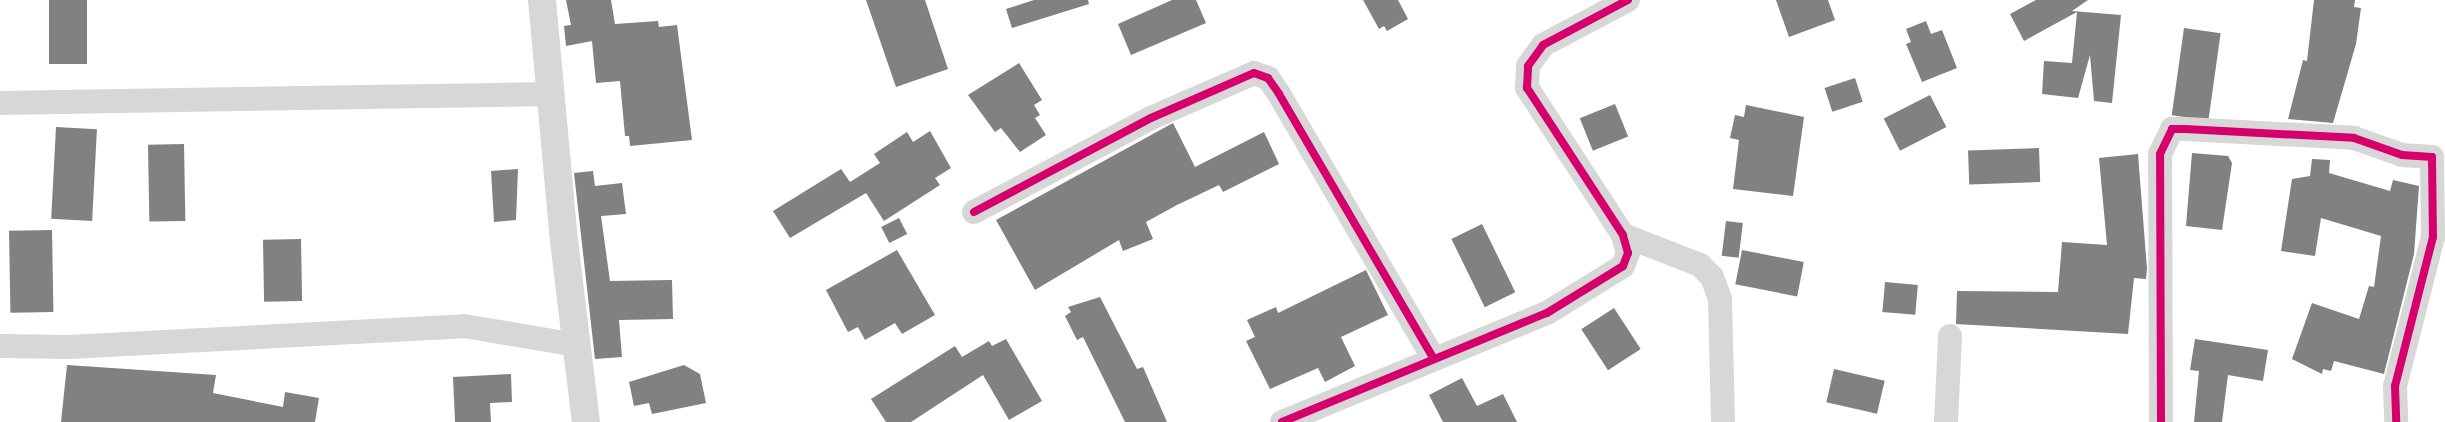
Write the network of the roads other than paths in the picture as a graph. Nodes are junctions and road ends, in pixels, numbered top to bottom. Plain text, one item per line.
1 (542, 0) edge
2 (1628, 0) edge
3 (551, 94) junction
4 (0, 103) edge
5 (2439, 156) edge
6 (974, 212) dead end
7 (1623, 235) junction
8 (1950, 336) dead end
9 (576, 345) junction
10 (0, 346) edge
11 (1432, 356) junction
12 (586, 422) edge
13 (1282, 422) edge
14 (1723, 422) edge
15 (1946, 422) edge
16 (2161, 422) edge
17 (2396, 422) edge

1 - 3 street
2 - 7 street
3 - 4 street
3 - 9 street
5 - 16 street
5 - 17 street
6 - 11 street
7 - 11 street
7 - 14 street
8 - 15 street
9 - 10 street
9 - 12 street
11 - 13 street

